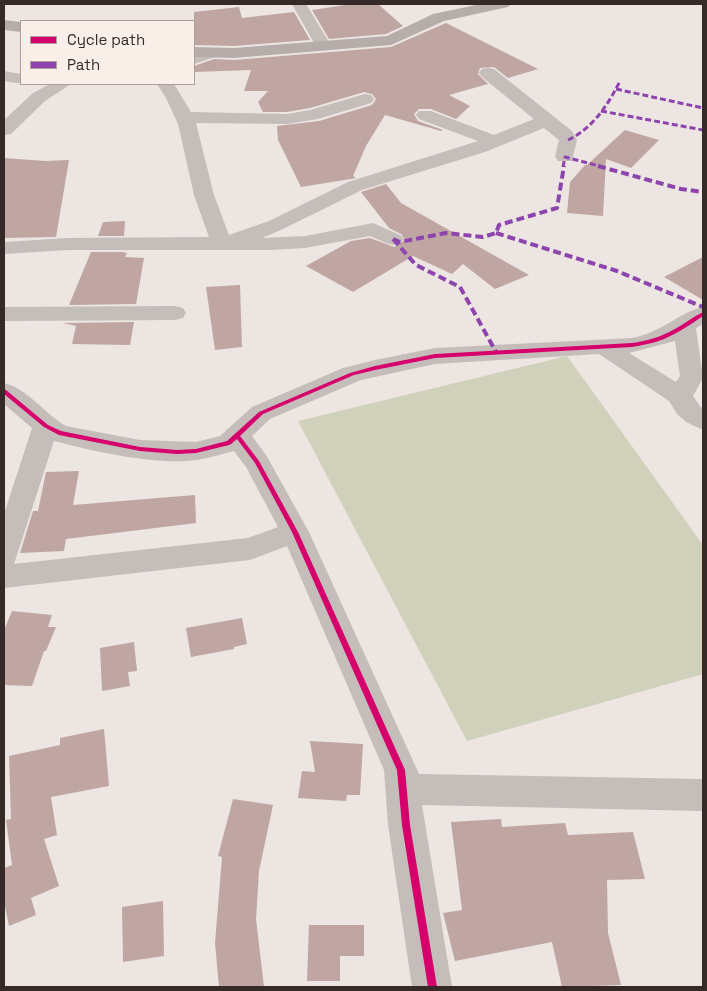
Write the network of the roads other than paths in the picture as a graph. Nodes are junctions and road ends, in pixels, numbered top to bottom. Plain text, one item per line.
1 (299, 4) edge
2 (503, 4) edge
3 (4, 25) edge
4 (20, 27) edge
5 (324, 47) junction
6 (199, 55) edge
7 (488, 73) dead end
8 (4, 76) edge
9 (20, 79) edge
10 (59, 85) edge
11 (165, 85) edge
12 (366, 99) dead end
13 (425, 115) dead end
14 (184, 117) junction
15 (547, 120) junction
16 (4, 130) edge
17 (494, 141) junction
18 (565, 157) dead end
19 (393, 239) dead end
20 (223, 245) junction
21 (4, 248) edge
22 (175, 313) dead end
23 (4, 314) edge
24 (694, 320) edge
25 (604, 347) junction
26 (4, 391) edge
27 (680, 396) junction
28 (703, 421) edge
29 (46, 426) junction
30 (238, 437) junction
31 (295, 532) junction
32 (4, 557) edge
33 (4, 577) edge
34 (402, 789) junction
35 (703, 795) edge
36 (432, 987) edge

1 - 5 street
2 - 5 street
3 - 4 street
5 - 6 street
7 - 15 street
8 - 9 street
10 - 16 street
11 - 14 street
12 - 14 street
13 - 17 street
14 - 20 street
15 - 17 street
15 - 18 street
17 - 20 street
19 - 20 street
20 - 21 street
22 - 23 street
24 - 25 street
24 - 27 street
25 - 27 street
25 - 30 street
26 - 29 street
27 - 28 street
29 - 30 street
29 - 32 street
30 - 31 street
31 - 33 street
31 - 34 street
34 - 35 street
34 - 36 street

